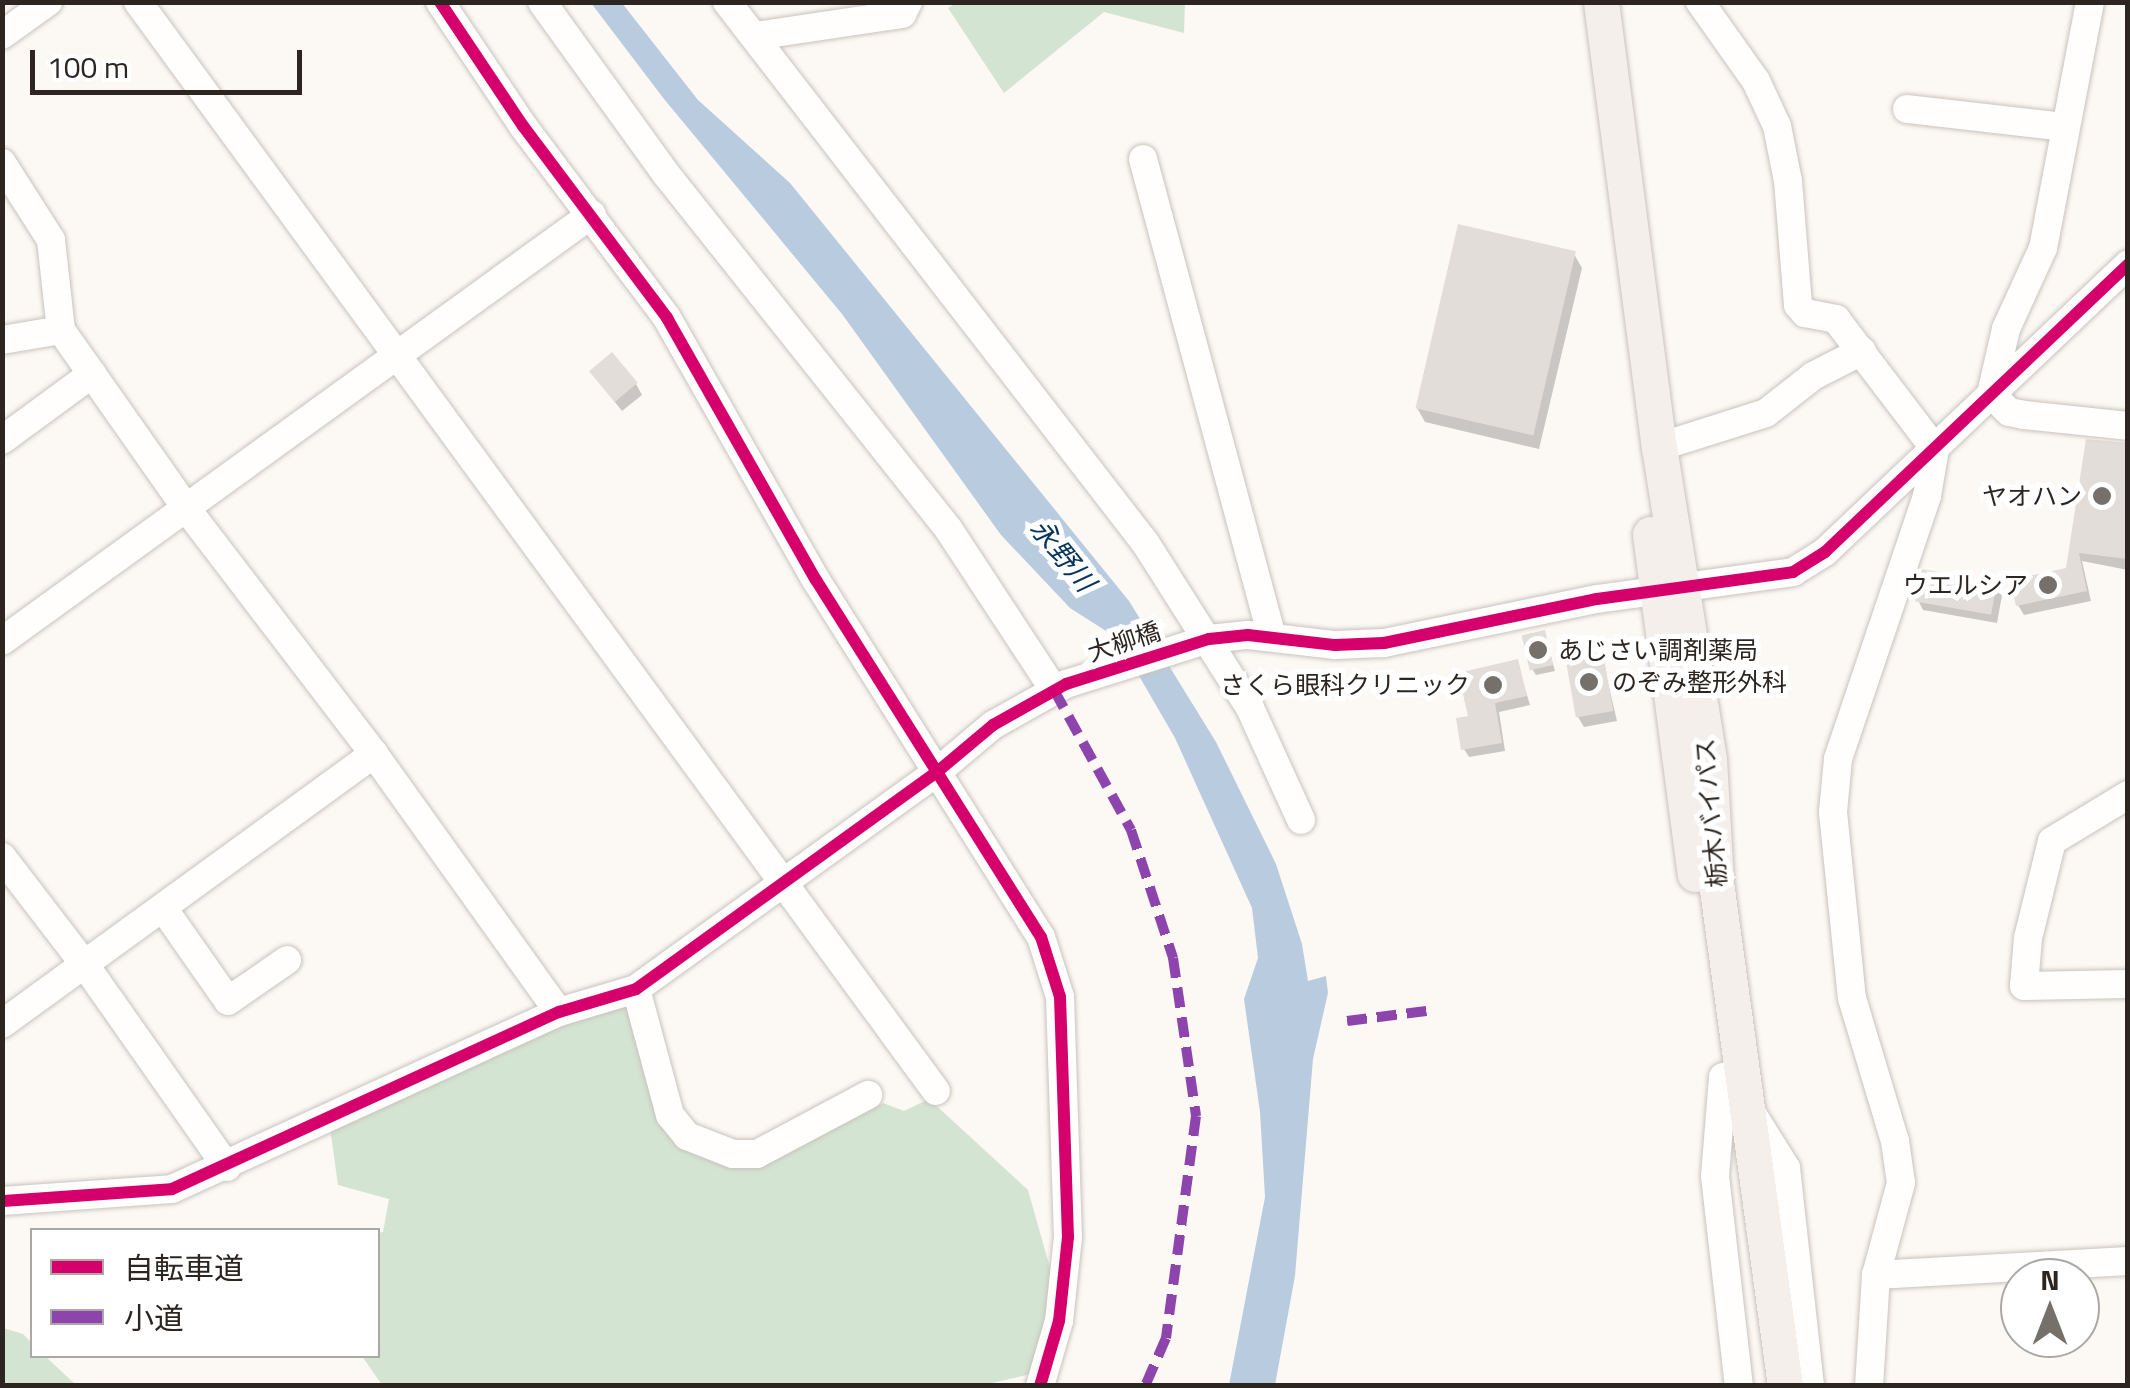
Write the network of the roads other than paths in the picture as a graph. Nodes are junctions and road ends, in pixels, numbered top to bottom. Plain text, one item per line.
1 (48, 2) edge
2 (138, 2) edge
3 (440, 2) edge
4 (542, 2) edge
5 (728, 2) edge
6 (908, 2) edge
7 (1580, 2) edge
8 (1601, 2) edge
9 (1700, 2) edge
10 (2090, 2) edge
11 (2, 35) edge
12 (755, 36) junction
13 (1907, 109) dead end
14 (2066, 127) junction
15 (1143, 159) dead end
16 (2, 163) edge
17 (592, 214) junction
18 (2128, 264) edge
19 (2115, 292) edge
20 (61, 330) junction
21 (2, 340) edge
22 (1862, 351) junction
23 (395, 356) junction
24 (92, 374) junction
25 (1990, 394) junction
26 (2128, 426) edge
27 (2, 440) edge
28 (1660, 447) junction
29 (1935, 449) junction
30 (186, 508) junction
31 (1670, 588) junction
32 (1272, 636) junction
33 (2, 640) edge
34 (1203, 640) junction
35 (1060, 687) junction
36 (374, 754) junction
37 (936, 772) junction
38 (2128, 794) edge
39 (1301, 820) dead end
40 (2, 856) edge
41 (786, 883) junction
42 (163, 908) junction
43 (287, 960) dead end
44 (85, 965) junction
45 (2128, 984) edge
46 (636, 990) junction
47 (559, 1012) junction
48 (2, 1024) edge
49 (1723, 1077) junction
50 (936, 1090) dead end
51 (868, 1096) dead end
52 (1748, 1108) junction
53 (226, 1168) junction
54 (2, 1201) edge
55 (2128, 1262) edge
56 (1876, 1275) junction
57 (1040, 1386) edge
58 (1738, 1386) edge
59 (1765, 1386) edge
60 (1785, 1386) edge
61 (1810, 1386) edge
62 (1869, 1386) edge

1 - 11 street
2 - 23 street
3 - 17 street
4 - 35 street
5 - 12 street
6 - 12 street
7 - 31 main road, 栃木バイパス
8 - 28 main road, 栃木バイパス
9 - 22 street
10 - 14 street
12 - 34 street
13 - 14 street
14 - 25 street
15 - 32 street
16 - 20 street
17 - 23 street
17 - 37 street
18 - 19 street, 大柳橋
19 - 25 street, 大柳橋
20 - 21 street
20 - 24 street
22 - 28 street
22 - 29 street
23 - 30 street
23 - 41 street
24 - 27 street
24 - 30 street
25 - 26 street
25 - 29 street, 大柳橋
28 - 31 main road, 栃木バイパス
29 - 31 street, 大柳橋
29 - 56 street
30 - 33 street
30 - 36 street
31 - 32 street, 大柳橋
31 - 49 main road, 栃木バイパス
31 - 52 main road, 栃木バイパス
32 - 34 street, 大柳橋
34 - 35 street, 大柳橋
34 - 39 street
35 - 37 street, 大柳橋
36 - 42 street
36 - 47 street
37 - 41 street, 大柳橋
37 - 57 street
38 - 45 street
40 - 44 street
41 - 46 street, 大柳橋
41 - 50 street
42 - 43 street
42 - 44 street
44 - 48 street
44 - 53 street
46 - 47 street, 大柳橋
46 - 51 street
47 - 53 street, 大柳橋
49 - 58 street
49 - 59 main road, 栃木バイパス
52 - 60 main road, 栃木バイパス
52 - 61 street
53 - 54 street, 大柳橋
55 - 56 street
56 - 62 street

